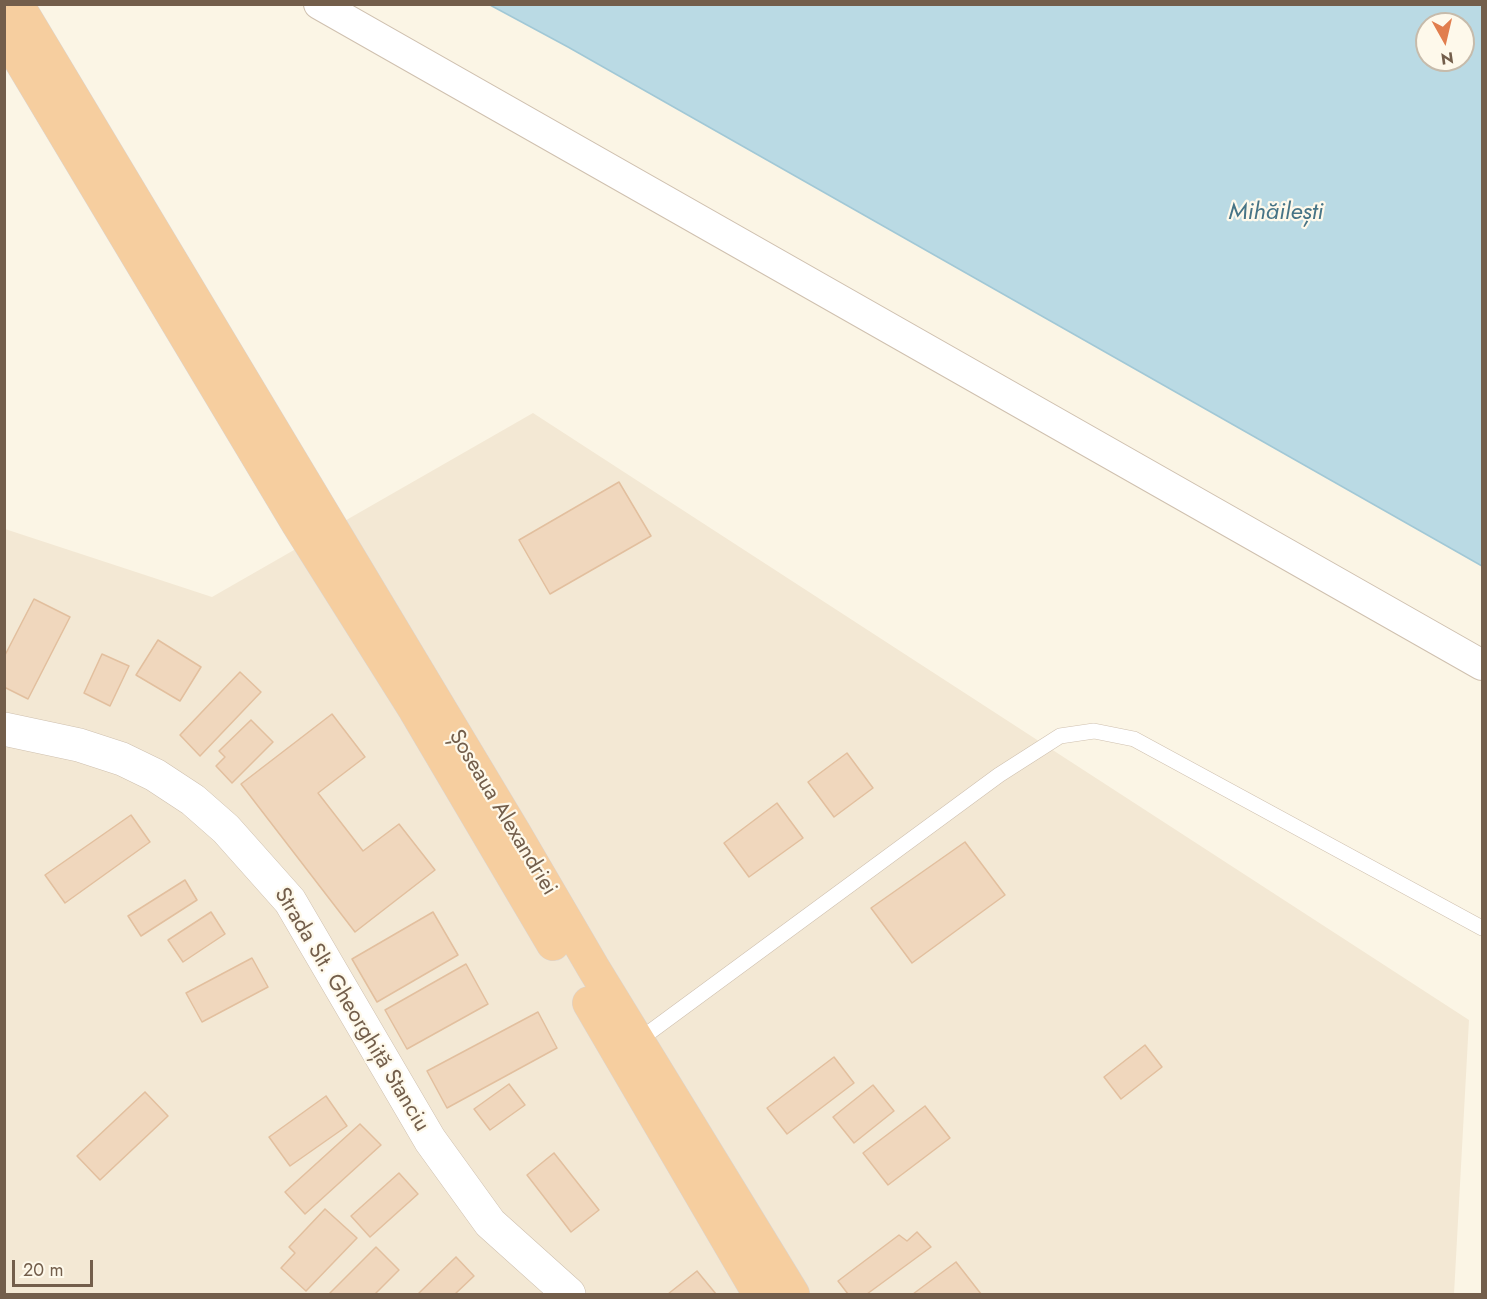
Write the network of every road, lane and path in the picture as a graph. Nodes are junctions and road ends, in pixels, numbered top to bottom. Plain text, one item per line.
1 (17, 4) edge
2 (320, 4) edge
3 (4, 33) edge
4 (202, 338) junction
5 (1482, 665) edge
6 (4, 729) edge
7 (1482, 928) edge
8 (639, 1040) junction
9 (569, 1294) edge
10 (759, 1294) edge
11 (793, 1294) edge

1 - 4 highway
2 - 5 street
3 - 4 highway
4 - 8 highway, Șoseaua Alexandriei
4 - 10 highway, Șoseaua Alexandriei
6 - 9 street, Strada Slt. Gheorghiță Stanciu
7 - 8 lane
8 - 11 highway, Șoseaua Alexandriei

